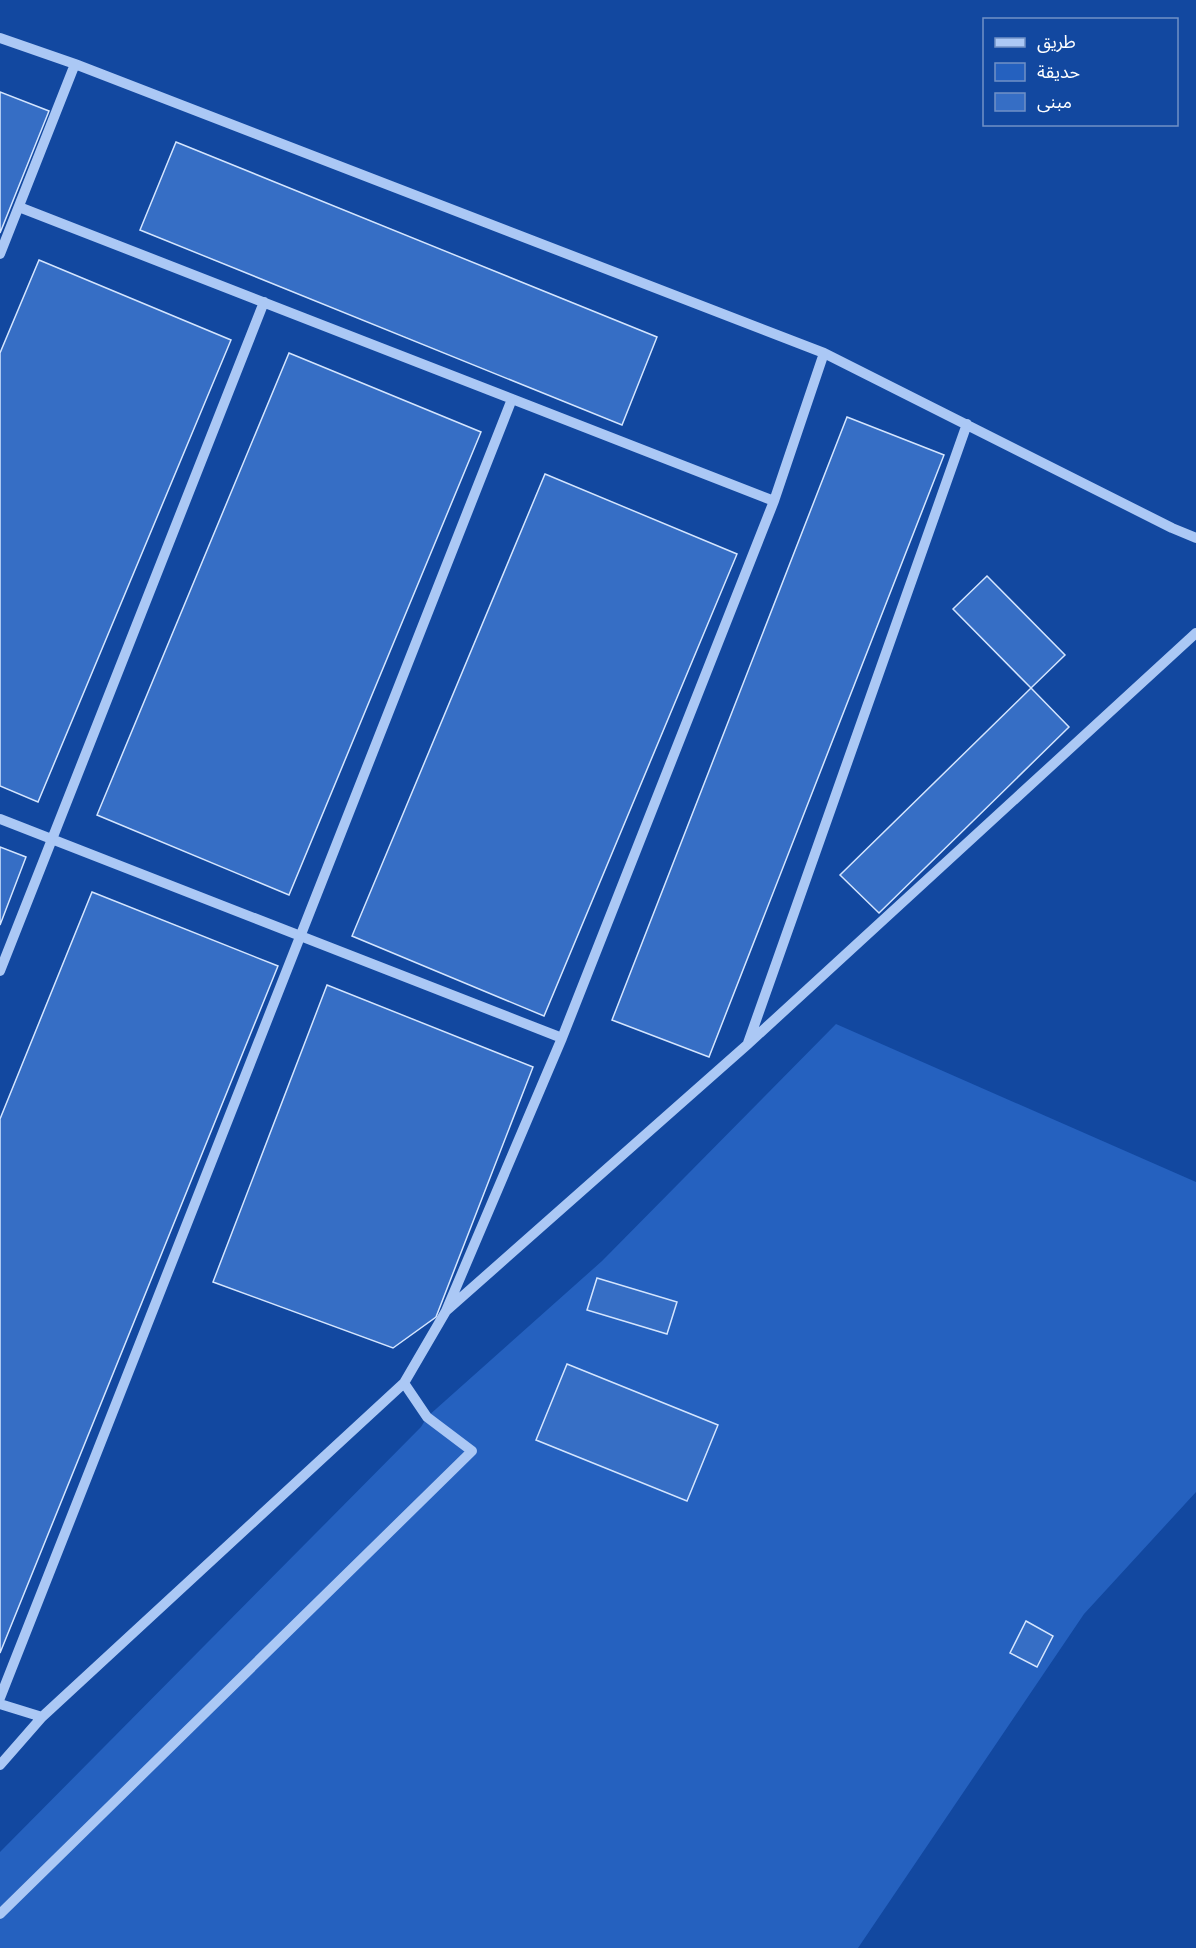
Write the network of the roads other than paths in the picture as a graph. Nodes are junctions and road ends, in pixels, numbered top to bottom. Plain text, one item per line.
1 (0, 38) edge
2 (75, 64) junction
3 (18, 207) junction
4 (0, 254) edge
5 (264, 302) junction
6 (824, 353) junction
7 (512, 399) junction
8 (967, 424) junction
9 (774, 501) junction
10 (1196, 538) edge
11 (1196, 633) edge
12 (0, 819) edge
13 (52, 839) junction
14 (300, 936) junction
15 (0, 971) edge
16 (562, 1038) junction
17 (748, 1044) junction
18 (446, 1311) junction
19 (404, 1383) junction
20 (0, 1698) edge
21 (0, 1704) edge
22 (42, 1717) junction
23 (0, 1765) edge
24 (0, 1914) edge

1 - 2 street
2 - 3 street
2 - 6 street
3 - 4 street
3 - 5 street
5 - 7 street
5 - 13 street
6 - 8 street
6 - 9 street
7 - 9 street
7 - 14 street
8 - 10 street
8 - 17 street
9 - 16 street
11 - 17 street
12 - 13 street
13 - 14 street
13 - 15 street
14 - 16 street
14 - 20 street
16 - 18 street
17 - 18 street
18 - 19 street
19 - 22 street
19 - 24 street
21 - 22 street
22 - 23 street

